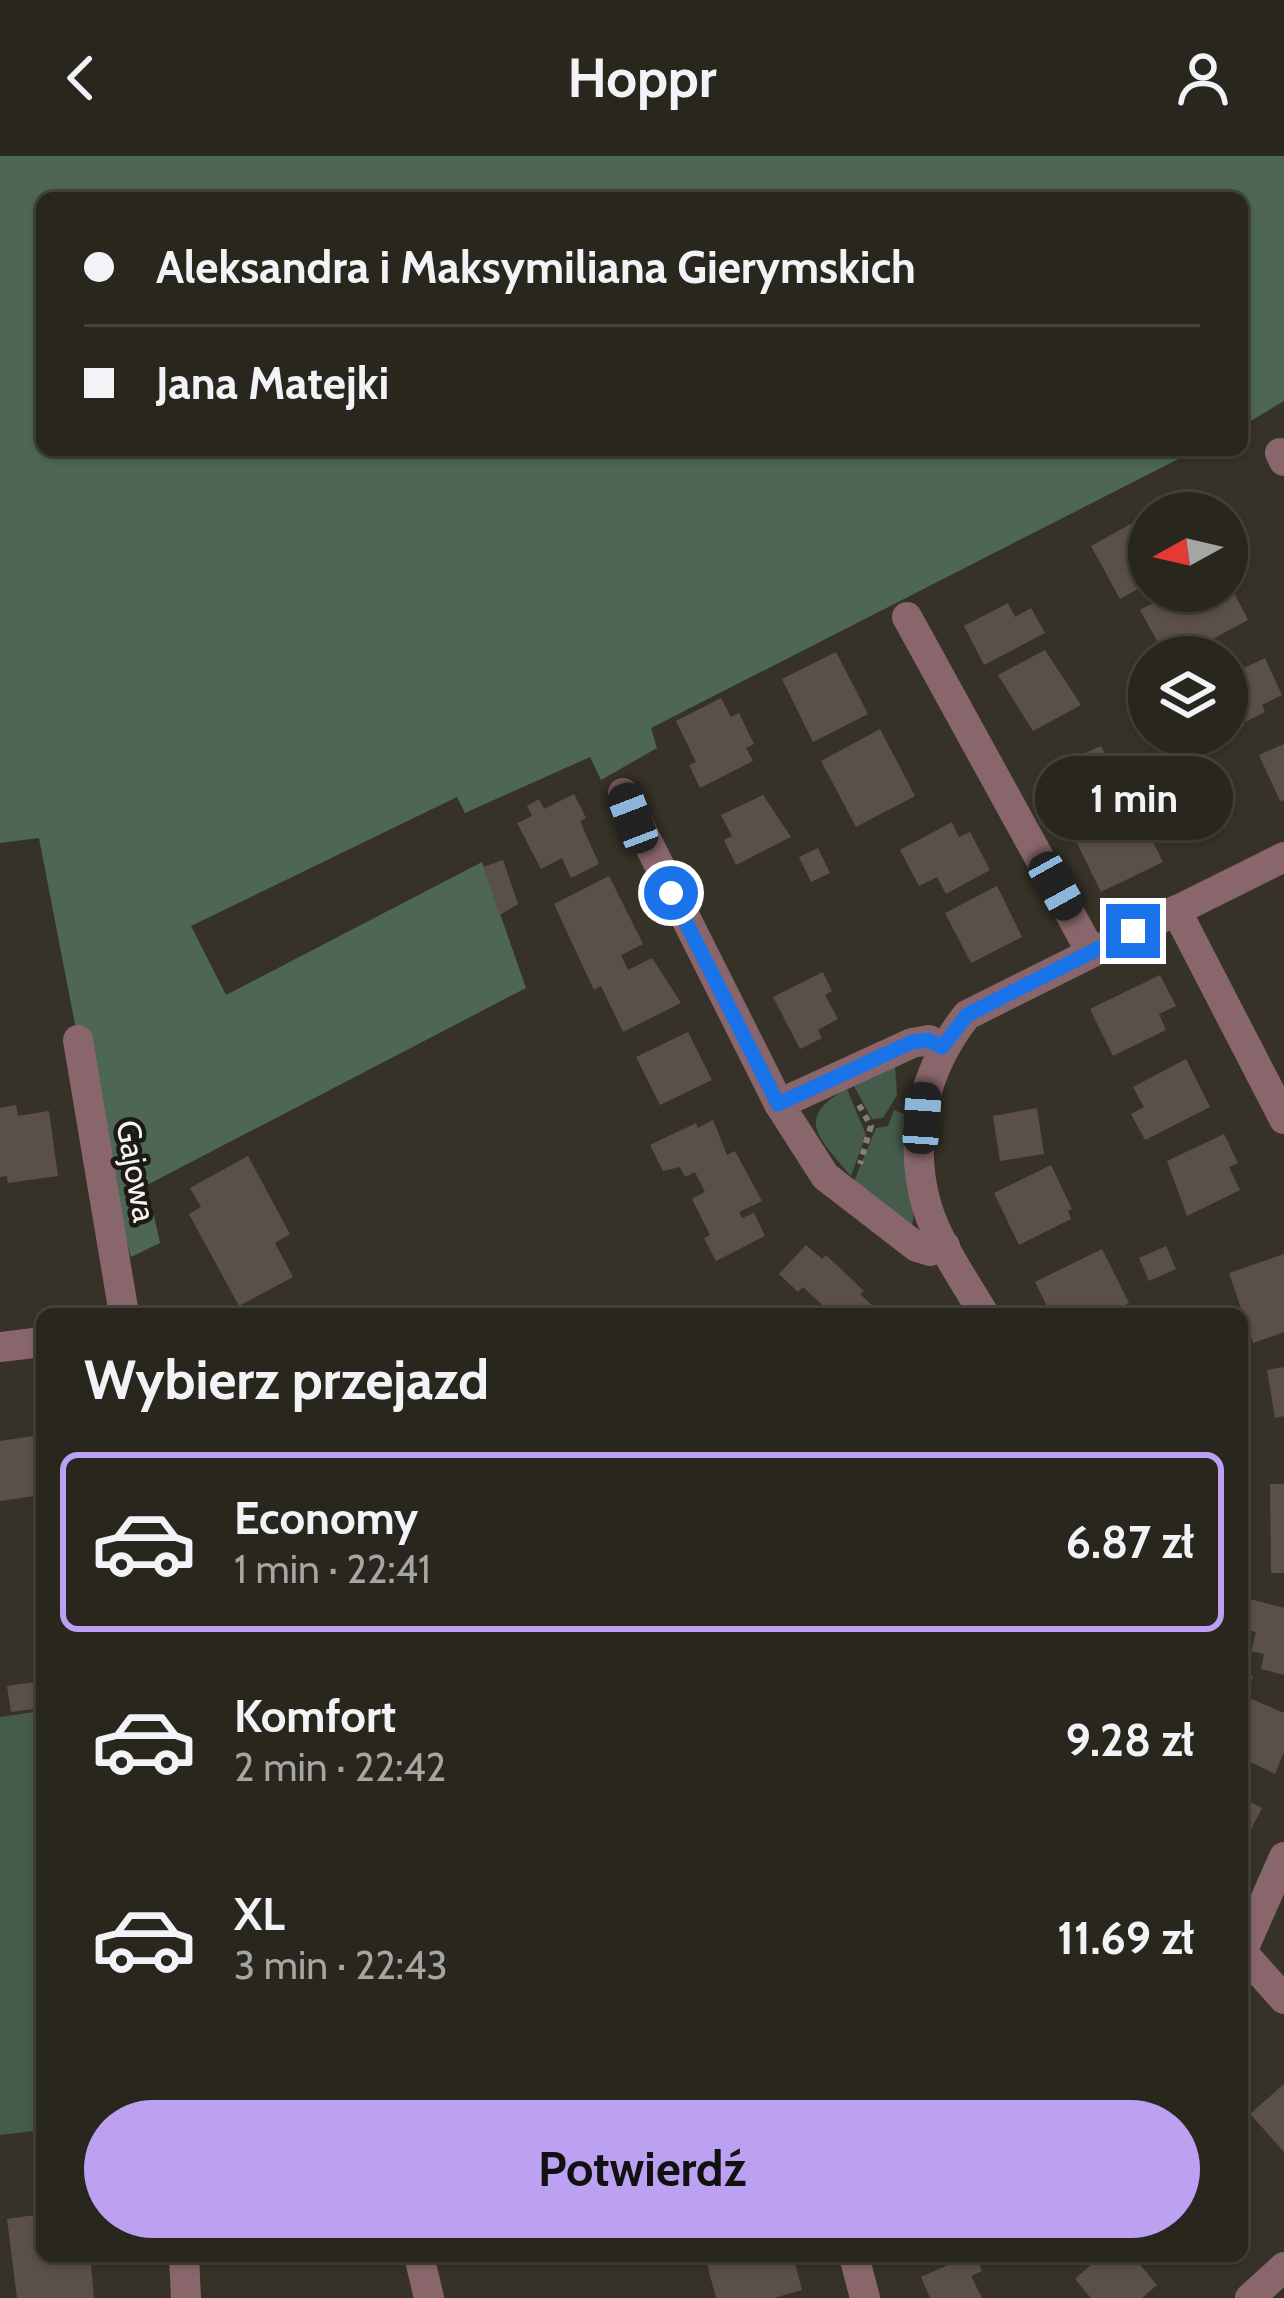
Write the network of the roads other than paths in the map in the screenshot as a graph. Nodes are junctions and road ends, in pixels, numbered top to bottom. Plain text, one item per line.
1 (907, 617) dead end
2 (623, 793) dead end
3 (1284, 856) edge
4 (1176, 910) junction
5 (1090, 952) junction
6 (78, 1040) dead end
7 (942, 1047) junction
8 (1273, 1075) edge
9 (778, 1104) junction
10 (1284, 1118) edge
11 (945, 1246) junction
12 (123, 1308) edge
13 (981, 1308) edge
14 (36, 1343) edge
15 (0, 1347) edge
16 (1284, 1857) edge
17 (1248, 1938) edge
18 (1248, 1959) edge
19 (1284, 2000) edge
20 (184, 2262) edge
21 (420, 2262) edge
22 (856, 2262) edge
23 (1284, 2267) edge
24 (186, 2298) edge
25 (428, 2298) edge
26 (866, 2298) edge
27 (1250, 2298) edge

1 - 5 street
2 - 9 street
3 - 4 street
4 - 5 street
4 - 8 street
5 - 7 street
6 - 12 street, Gajowa
7 - 9 street
7 - 11 street
8 - 10 street
9 - 11 street
11 - 13 street
14 - 15 street
16 - 17 street
18 - 19 street
20 - 24 street
21 - 25 street
22 - 26 street
23 - 27 street

